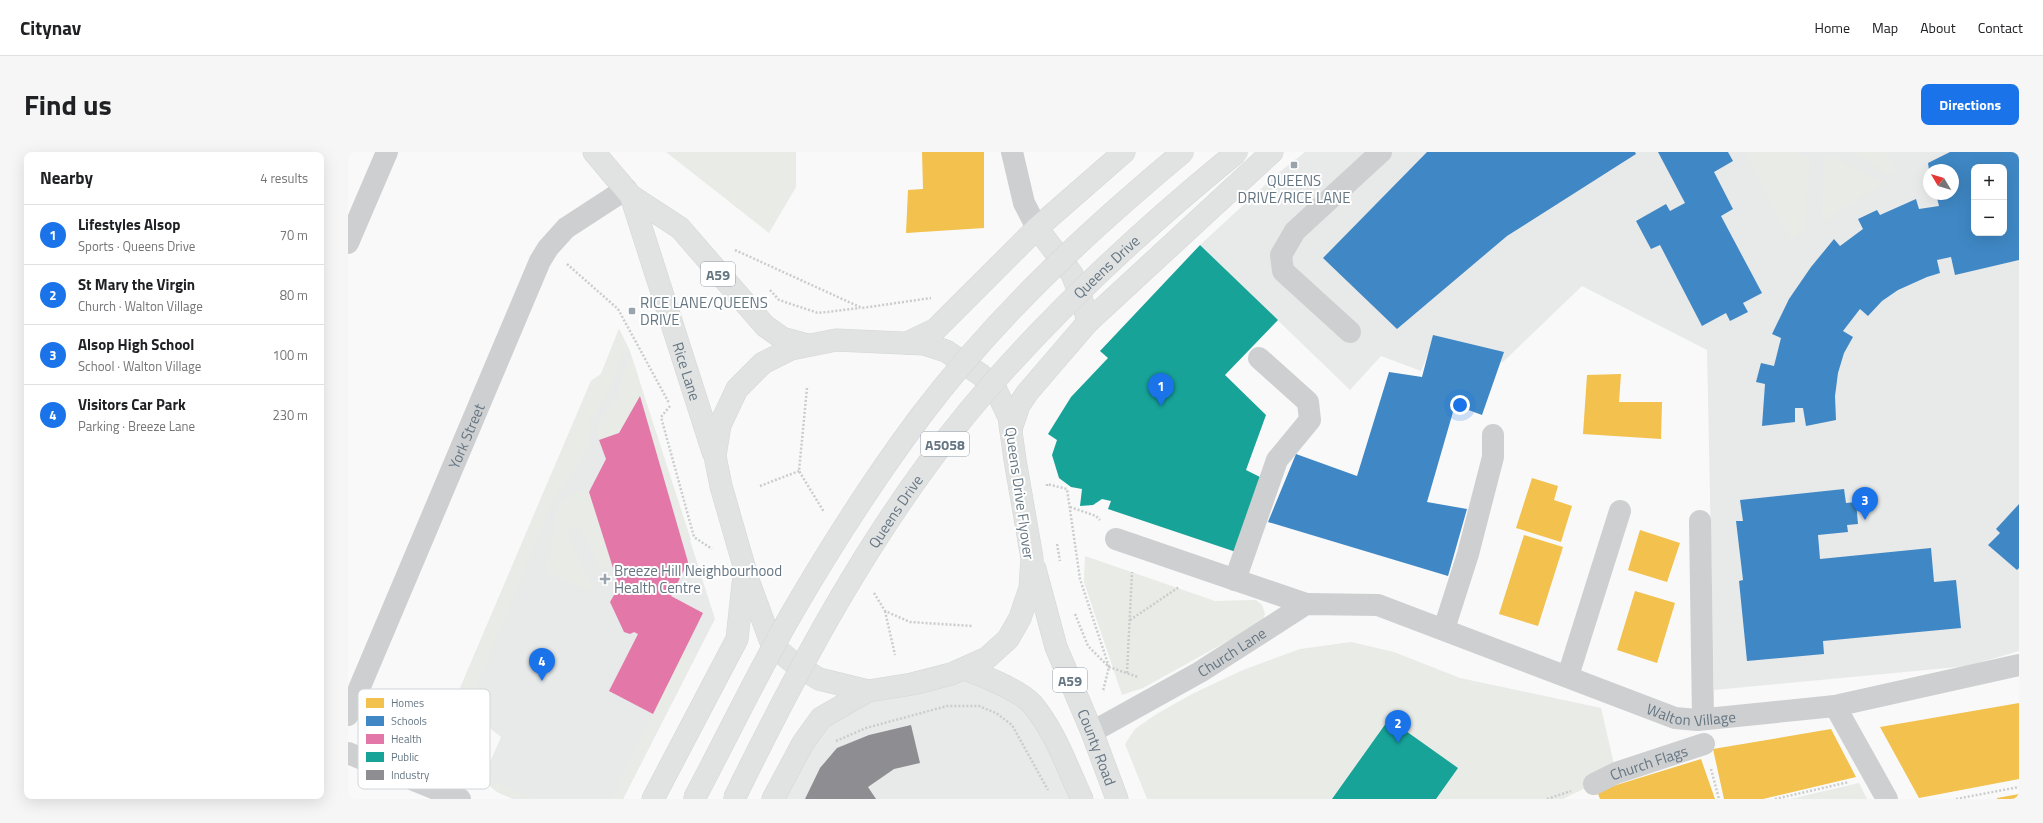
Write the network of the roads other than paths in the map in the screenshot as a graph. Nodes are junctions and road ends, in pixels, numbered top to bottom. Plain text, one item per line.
1 (387, 152) edge
2 (594, 152) edge
3 (1012, 152) edge
4 (1124, 152) edge
5 (1183, 152) edge
6 (1237, 152) edge
7 (1272, 152) edge
8 (1381, 152) edge
9 (629, 193) junction
10 (1037, 228) junction
11 (348, 243) edge
12 (1088, 322) junction
13 (1350, 332) dead end
14 (907, 343) junction
15 (808, 344) junction
16 (1259, 358) dead end
17 (1010, 429) junction
18 (1492, 435) dead end
19 (715, 456) junction
20 (1620, 512) dead end
21 (1700, 521) dead end
22 (1125, 542) road end
23 (1032, 558) junction
24 (745, 569) junction
25 (1235, 580) junction
26 (1306, 604) junction
27 (1444, 629) junction
28 (2019, 665) edge
29 (963, 669) junction
30 (1568, 676) junction
31 (359, 689) edge
32 (358, 691) edge
33 (868, 691) junction
34 (1835, 706) junction
35 (348, 715) edge
36 (1703, 719) junction
37 (1092, 732) junction
38 (1704, 744) dead end
39 (348, 753) edge
40 (358, 757) edge
41 (1594, 784) dead end
42 (436, 789) edge
43 (460, 799) edge
44 (653, 799) edge
45 (694, 799) edge
46 (734, 799) edge
47 (773, 799) edge
48 (1082, 799) edge
49 (1117, 799) edge
50 (1887, 799) edge

1 - 11 street
2 - 9 highway, Rice Lane / A59
3 - 10 street
4 - 10 highway
5 - 45 highway, A5058, bridge
6 - 46 highway, Queens Drive / A5058, bridge
7 - 12 highway
8 - 13 street
9 - 15 highway, Rice Lane / A59
9 - 19 highway, Rice Lane / A59
9 - 31 street, York Street
10 - 12 highway
10 - 14 highway
12 - 17 highway
14 - 15 highway, Queens Drive Flyover / A59
14 - 17 highway, Queens Drive Flyover / A59
15 - 19 highway, Queens Drive Flyover / A59
16 - 25 street
17 - 23 highway, Queens Drive Flyover / A59
18 - 27 street
19 - 24 highway, Queens Drive Flyover / A59
20 - 30 street
21 - 36 street
22 - 25 street
23 - 29 highway, Queens Drive Flyover / A59
23 - 37 highway, County Road / A59
24 - 33 highway, Queens Drive Flyover / A59
24 - 44 highway
25 - 26 street
26 - 27 street, Walton Village
26 - 37 street, Church Lane
27 - 30 street, Walton Village
28 - 34 street, Walton Village
29 - 33 highway, Queens Drive Flyover / A59
29 - 48 highway
30 - 36 street, Walton Village
32 - 35 street, York Street
33 - 47 highway
34 - 36 street, Walton Village
34 - 50 street
37 - 49 highway, County Road / A59
38 - 41 street, Church Flags
39 - 40 street
42 - 43 street

